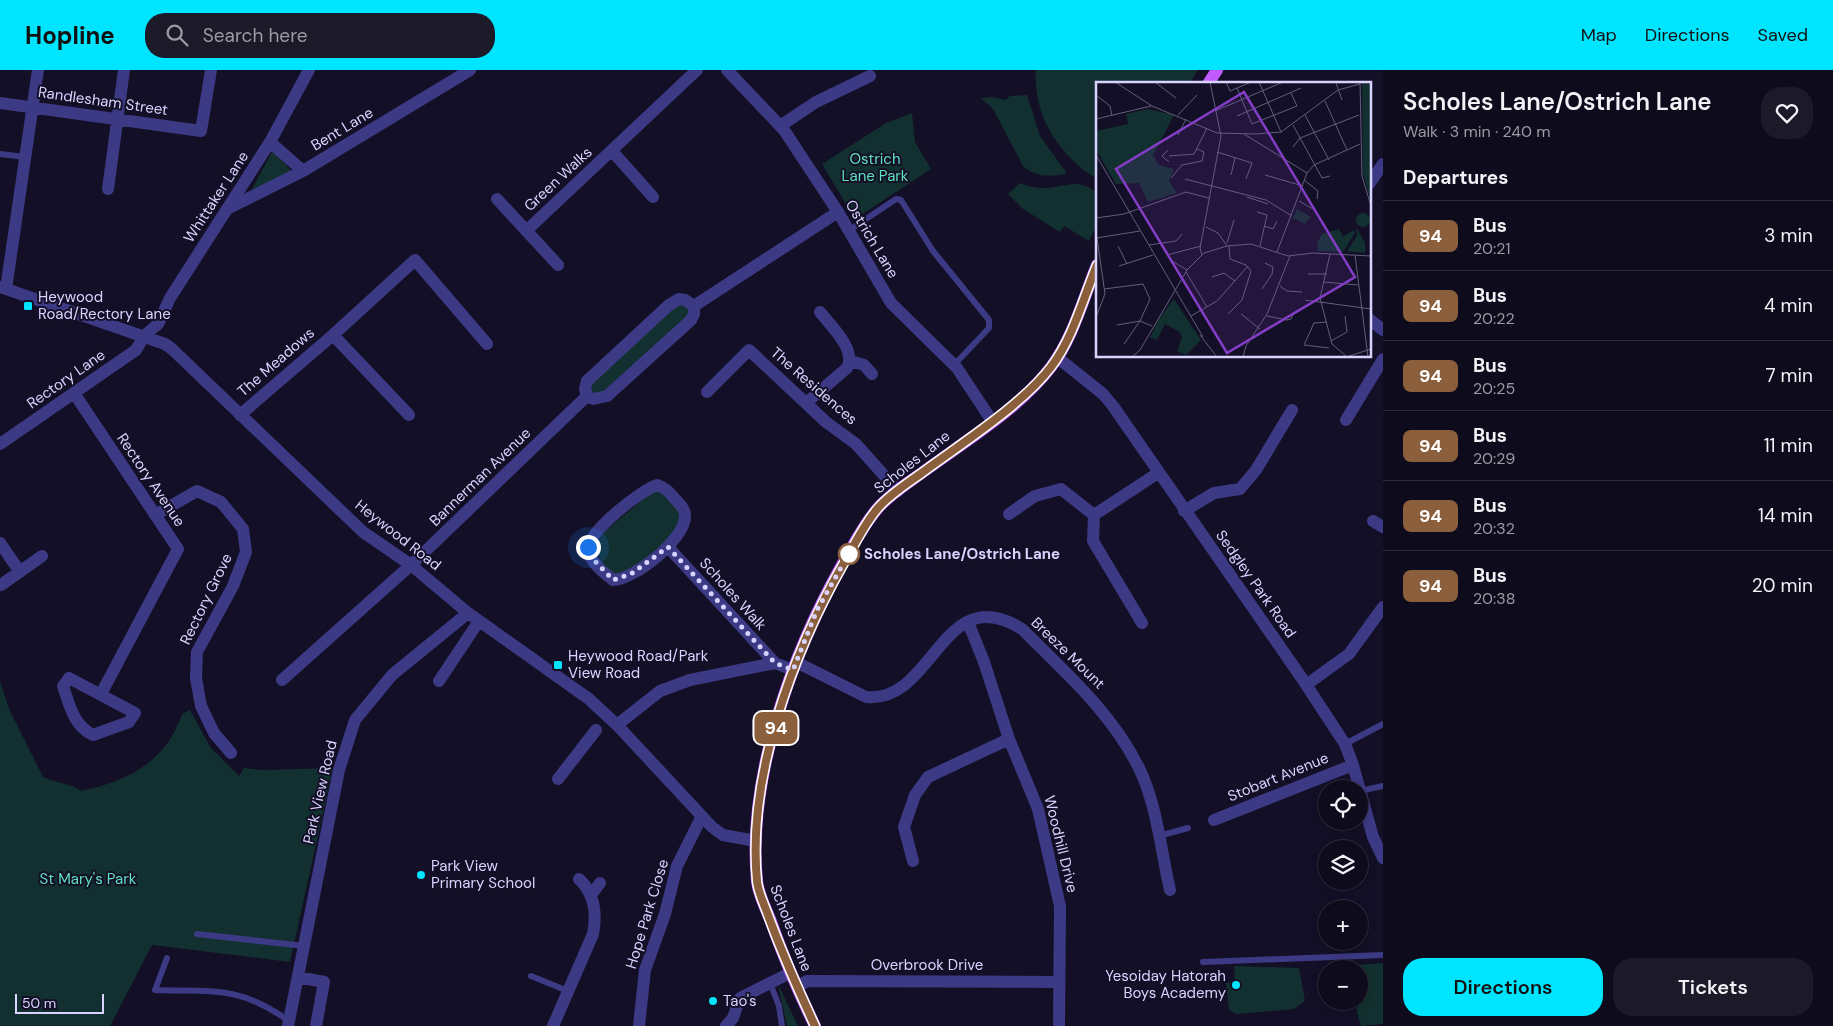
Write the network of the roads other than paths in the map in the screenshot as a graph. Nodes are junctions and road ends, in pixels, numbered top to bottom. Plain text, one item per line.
1 (38, 70) edge
2 (124, 70) edge
3 (211, 70) edge
4 (309, 70) edge
5 (470, 70) edge
6 (697, 70) edge
7 (728, 70) edge
8 (1217, 70) edge
9 (870, 76) dead end
10 (1209, 82) edge
11 (0, 102) edge
12 (32, 107) junction
13 (118, 118) junction
14 (780, 126) junction
15 (270, 142) junction
16 (612, 151) junction
17 (0, 154) edge
18 (25, 157) junction
19 (1383, 164) edge
20 (303, 171) junction
21 (1370, 183) edge
22 (108, 189) dead end
23 (653, 197) dead end
24 (497, 199) dead end
25 (227, 209) junction
26 (838, 212) junction
27 (526, 231) junction
28 (848, 231) junction
29 (558, 265) dead end
30 (1096, 268) edge
31 (3, 288) edge
32 (694, 306) junction
33 (820, 312) dead end
34 (1370, 320) edge
35 (1383, 330) edge
36 (333, 334) junction
37 (144, 336) junction
38 (487, 344) dead end
39 (1058, 358) junction
40 (1383, 359) edge
41 (850, 361) junction
42 (954, 365) junction
43 (872, 374) dead end
44 (706, 392) dead end
45 (74, 393) junction
46 (587, 396) junction
47 (806, 403) junction
48 (1292, 410) dead end
49 (240, 415) junction
50 (409, 415) dead end
51 (1346, 420) dead end
52 (992, 421) junction
53 (0, 444) edge
54 (1158, 473) junction
55 (898, 491) junction
56 (1184, 511) junction
57 (1010, 514) dead end
58 (155, 515) junction
59 (1094, 515) junction
60 (0, 543) edge
61 (668, 547) junction
62 (42, 556) dead end
63 (411, 565) junction
64 (20, 572) junction
65 (1, 585) edge
66 (1383, 607) edge
67 (468, 614) junction
68 (479, 621) junction
69 (968, 622) junction
70 (1142, 624) dead end
71 (787, 665) junction
72 (282, 680) dead end
73 (439, 681) dead end
74 (1306, 685) junction
75 (102, 694) junction
76 (606, 724) junction
77 (1383, 724) edge
78 (1009, 740) junction
79 (1345, 744) junction
80 (231, 753) dead end
81 (1353, 765) junction
82 (558, 779) dead end
83 (1357, 780) edge
84 (1383, 786) edge
85 (1368, 789) edge
86 (702, 816) junction
87 (1368, 819) edge
88 (1214, 820) dead end
89 (1188, 828) dead end
90 (1158, 836) junction
91 (756, 841) junction
92 (1383, 858) edge
93 (912, 861) dead end
94 (579, 879) dead end
95 (600, 882) dead end
96 (1170, 890) dead end
97 (591, 894) junction
98 (197, 934) dead end
99 (304, 946) junction
100 (1383, 955) edge
101 (167, 958) dead end
102 (1204, 962) dead end
103 (790, 974) junction
104 (298, 976) junction
105 (531, 976) dead end
106 (1059, 982) junction
107 (770, 983) junction
108 (796, 987) junction
109 (568, 991) junction
110 (289, 1023) edge
111 (316, 1026) edge
112 (553, 1026) edge
113 (639, 1026) edge
114 (726, 1026) edge
115 (782, 1026) edge
116 (815, 1026) edge
117 (1059, 1026) edge

1 - 12 street
2 - 13 street
3 - 13 street, Randlesham Street
4 - 15 street, Whittaker Lane
5 - 20 street, Bent Lane
6 - 16 street, Green Walks
7 - 14 street, Ostrich Lane
8 - 10 main road
9 - 14 street
11 - 12 street, Randlesham Street
12 - 13 street, Randlesham Street
12 - 18 street
13 - 22 street
14 - 26 street, Ostrich Lane
15 - 20 street
15 - 25 street, Whittaker Lane
16 - 23 street, Green Walks
16 - 27 street, Green Walks
17 - 18 lane
18 - 31 street
19 - 21 street
20 - 25 street, Bent Lane
24 - 27 street, Green Walks
25 - 37 street, Whittaker Lane
26 - 28 street, Ostrich Lane
26 - 32 street
27 - 29 street, Green Walks
28 - 42 street, Ostrich Lane
28 - 42 lane
30 - 39 main road, Scholes Lane
31 - 37 street, Heywood Road
32 - 46 street
32 - 46 street, Bannerman Avenue
33 - 41 street
34 - 35 street
36 - 38 street, The Meadows
36 - 49 street, The Meadows
36 - 50 street, The Meadows
37 - 45 street, Rectory Lane
37 - 49 street, Heywood Road
39 - 52 main road, Scholes Lane
39 - 54 street, Sedgley Park Road
40 - 51 street
41 - 43 street
41 - 47 street
42 - 52 street, Ostrich Lane
44 - 47 street, The Residences
45 - 53 street, Rectory Lane
45 - 58 street, Rectory Avenue
46 - 63 street, Bannerman Avenue
47 - 55 street, The Residences
48 - 56 street
49 - 63 street, Heywood Road
52 - 55 main road, Scholes Lane
54 - 56 street, Sedgley Park Road
54 - 59 street
55 - 71 main road, Scholes Lane
56 - 74 street, Sedgley Park Road
57 - 59 street
58 - 75 street, Rectory Avenue
58 - 80 street, Rectory Grove
59 - 70 street
60 - 64 street
61 - 61 street
61 - 71 street, Scholes Walk
62 - 64 street
63 - 67 street, Heywood Road
63 - 72 street, Bannerman Avenue
64 - 65 street
66 - 74 street
67 - 68 street, Heywood Road
67 - 99 street, Park View Road
68 - 73 street
68 - 76 street, Heywood Road
69 - 71 street, Breeze Mount
69 - 78 street, Woodhill Drive
69 - 90 street, Breeze Mount
71 - 76 street
71 - 91 main road, Scholes Lane
74 - 79 street, Sedgley Park Road
75 - 75 street
76 - 82 street
76 - 86 street, Heywood Road
77 - 79 lane
78 - 93 street
78 - 106 street, Woodhill Drive
79 - 81 street, Sedgley Park Road
81 - 83 street, Sedgley Park Road
81 - 88 street, Stobart Avenue
84 - 85 lane
86 - 91 street, Heywood Road
86 - 113 street, Hope Park Close
87 - 92 street, Sedgley Park Road
89 - 90 lane
90 - 96 street, Breeze Mount
91 - 103 main road, Scholes Lane
94 - 97 street
95 - 97 street
97 - 109 street
98 - 99 lane
99 - 104 street, Park View Road
100 - 102 lane
101 - 110 lane
103 - 107 street
103 - 108 main road, Scholes Lane
104 - 110 street, Park View Road
104 - 111 street
105 - 109 lane
106 - 108 street, Overbrook Drive
106 - 117 street, Woodhill Drive
107 - 114 street
107 - 115 lane
108 - 116 main road, Scholes Lane
109 - 112 street

